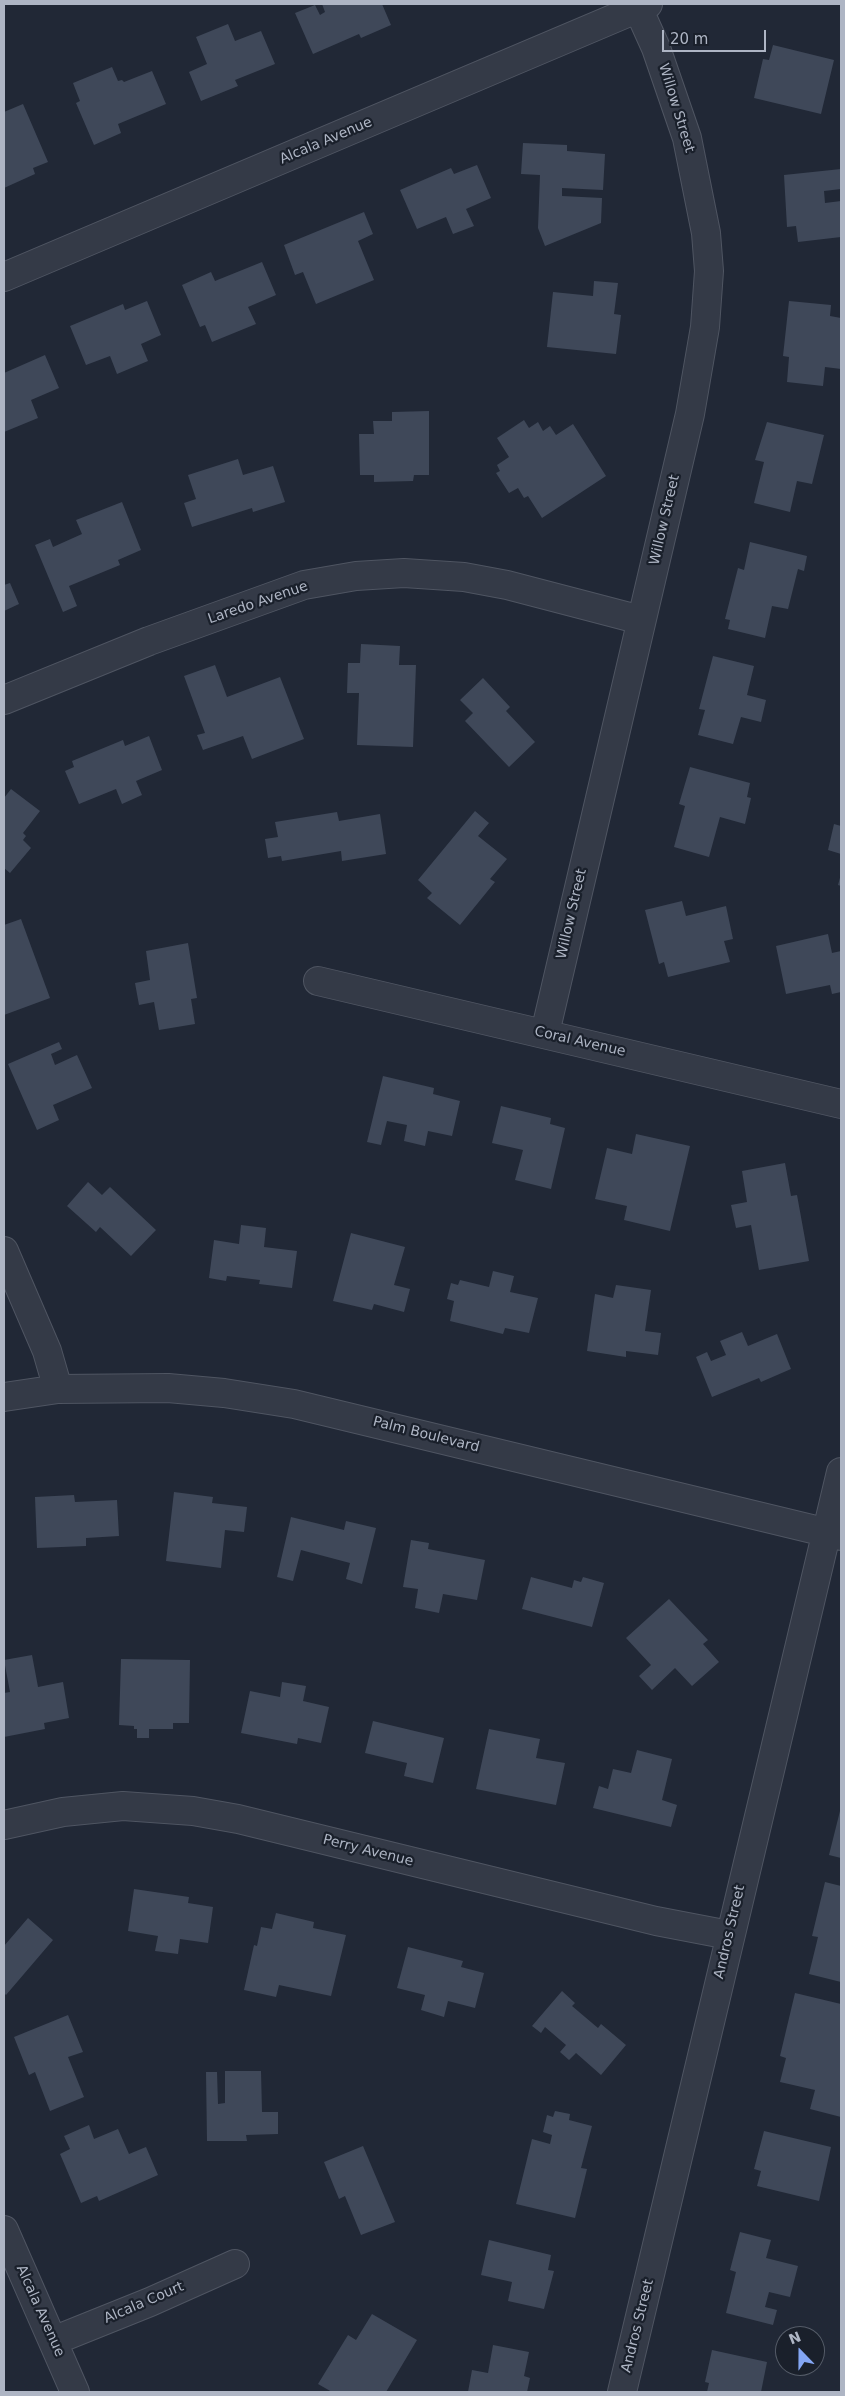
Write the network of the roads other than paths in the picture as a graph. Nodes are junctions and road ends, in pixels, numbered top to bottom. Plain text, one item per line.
1 (643, 6) edge
2 (4, 277) edge
3 (641, 620) junction
4 (4, 700) edge
5 (318, 981) dead end
6 (545, 1033) junction
7 (841, 1104) edge
8 (4, 1251) edge
9 (58, 1389) junction
10 (4, 1397) edge
11 (841, 1472) edge
12 (834, 1535) edge
13 (4, 1825) edge
14 (729, 1935) junction
15 (4, 2230) edge
16 (235, 2264) dead end
17 (53, 2341) junction
18 (75, 2392) edge
19 (622, 2392) edge

1 - 2 street, Alcala Avenue
1 - 3 street, Willow Street
3 - 4 street, Laredo Avenue
3 - 6 street, Willow Street
5 - 6 street, Coral Avenue
6 - 7 street, Coral Avenue
8 - 9 street
9 - 10 street, Palm Boulevard
9 - 12 street, Palm Boulevard
11 - 12 street, Andros Street
12 - 14 street, Andros Street
13 - 14 street, Perry Avenue
14 - 19 street, Andros Street
15 - 17 street, Alcala Avenue
16 - 17 street, Alcala Court
17 - 18 street, Alcala Avenue

